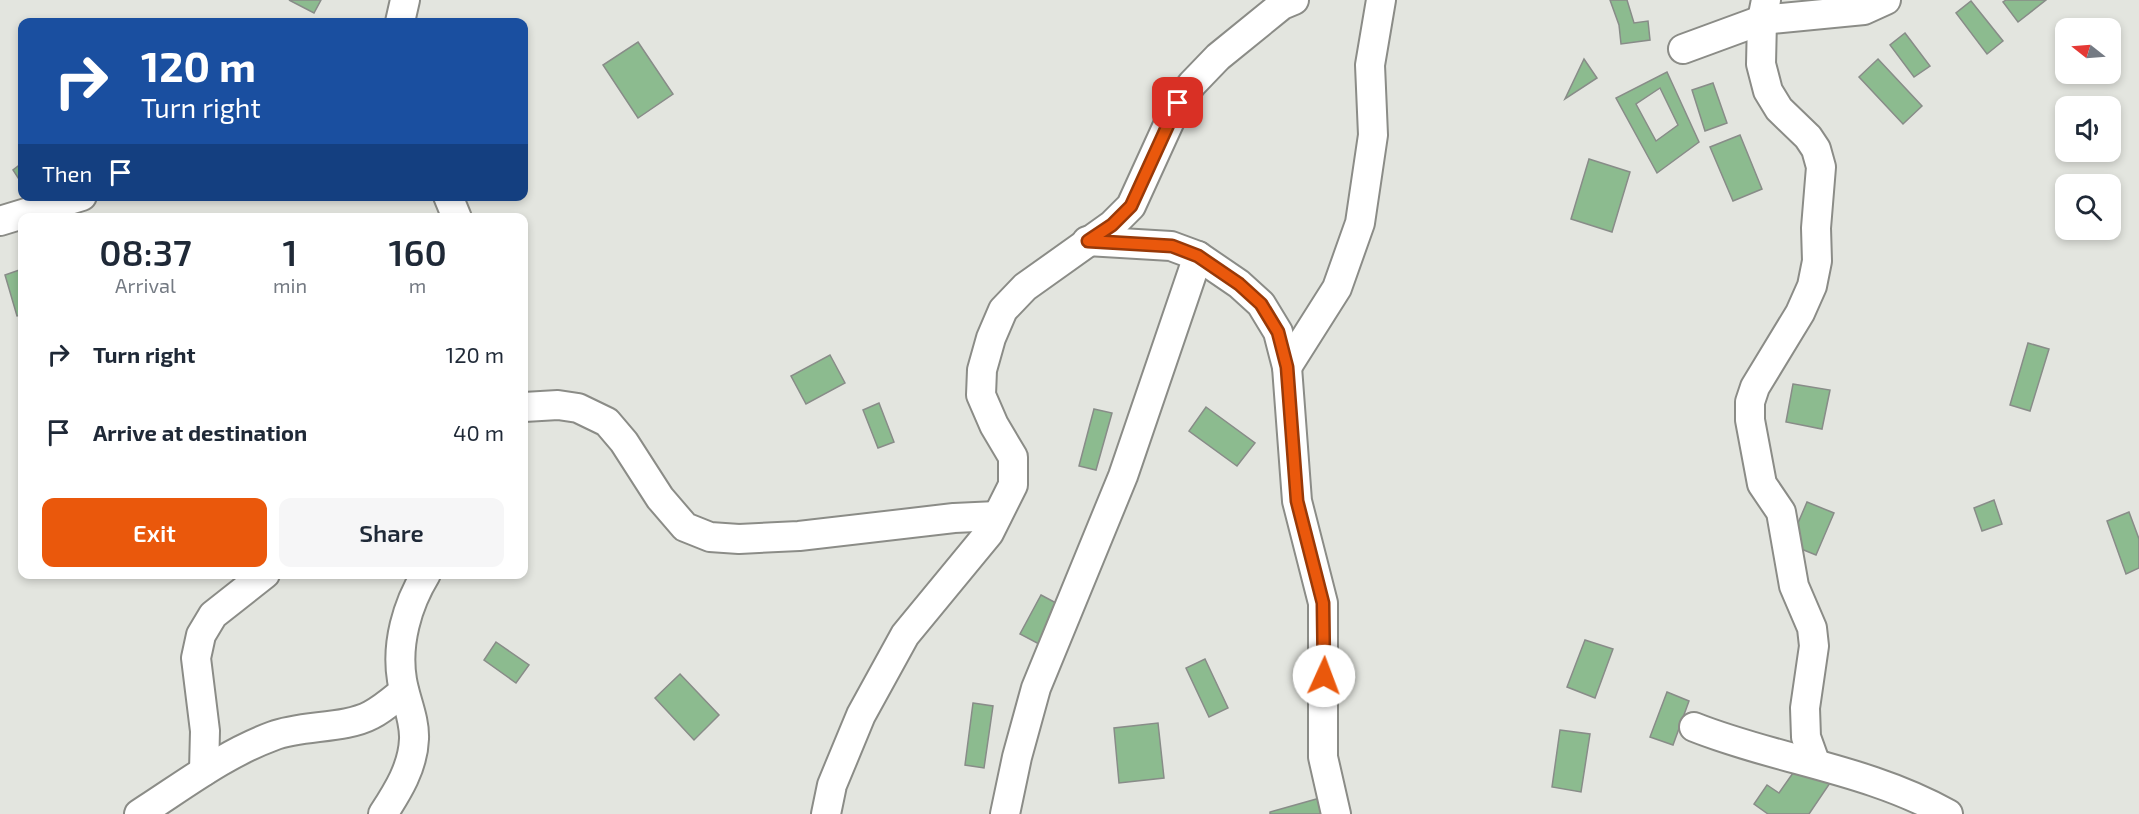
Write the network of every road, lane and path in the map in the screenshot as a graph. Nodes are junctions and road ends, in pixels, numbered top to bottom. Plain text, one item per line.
1 (405, 0) edge
2 (1294, 0) edge
3 (1381, 0) edge
4 (1886, 0) edge
5 (1764, 10) edge
6 (401, 18) edge
7 (1683, 49) dead end
8 (66, 201) edge
9 (26, 213) edge
10 (18, 216) edge
11 (0, 221) edge
12 (1088, 241) junction
13 (1198, 256) junction
14 (1287, 367) junction
15 (528, 407) edge
16 (997, 516) junction
17 (259, 579) edge
18 (423, 579) edge
19 (404, 691) junction
20 (1694, 727) dead end
21 (1815, 762) junction
22 (204, 771) junction
23 (139, 814) edge
24 (383, 814) edge
25 (826, 814) edge
26 (1005, 814) edge
27 (1336, 814) edge
28 (1948, 814) edge

1 - 6 street
2 - 12 street
3 - 14 street
4 - 5 street
5 - 7 street
5 - 21 street
8 - 9 street
10 - 11 street
12 - 13 street
12 - 16 street
13 - 14 street
13 - 26 street
14 - 27 street
15 - 16 street
16 - 25 street
17 - 22 street
18 - 19 street
19 - 22 street
19 - 24 street
20 - 21 street
21 - 28 street
22 - 23 street

